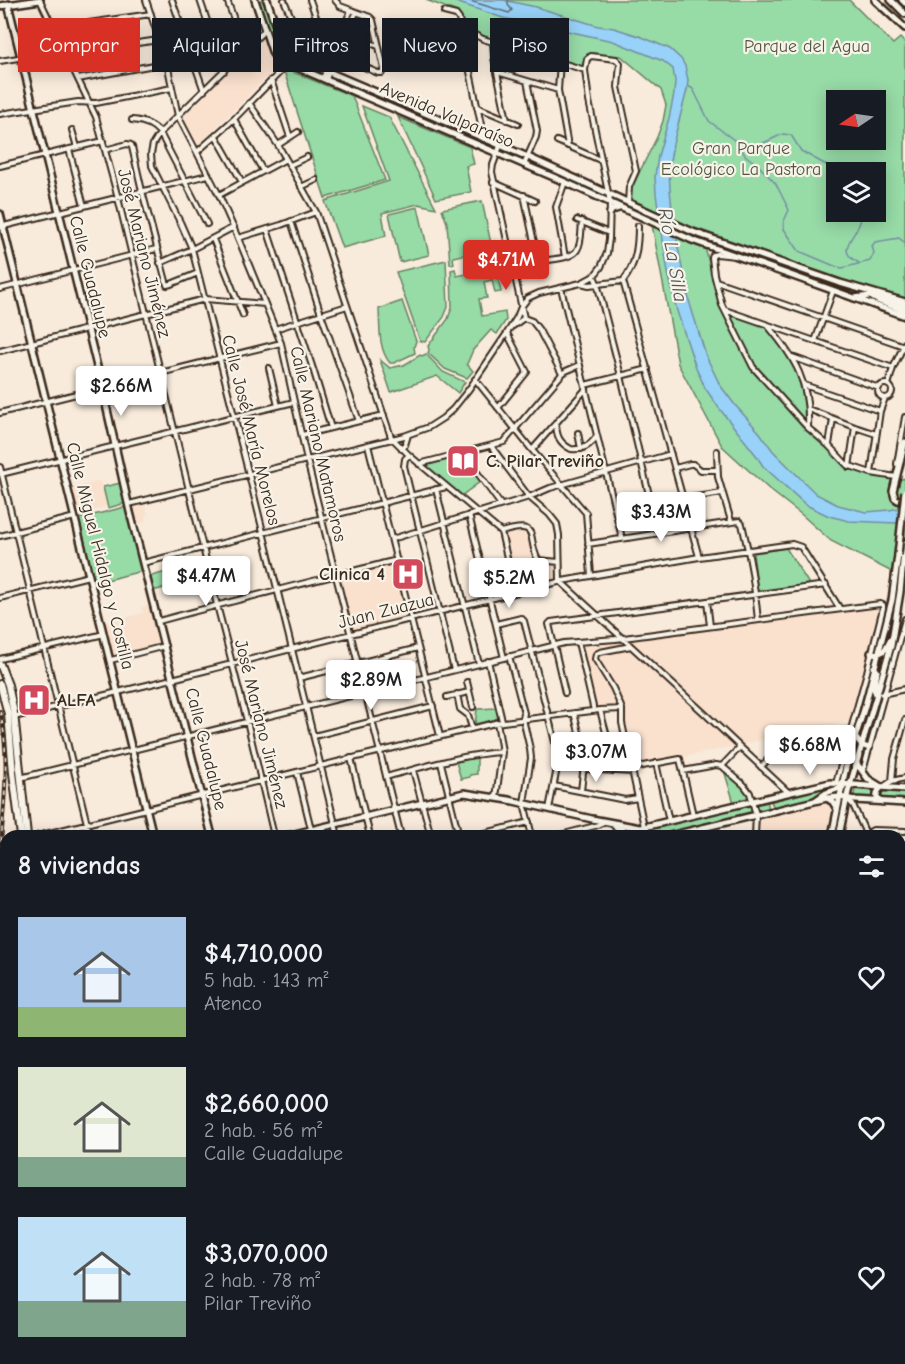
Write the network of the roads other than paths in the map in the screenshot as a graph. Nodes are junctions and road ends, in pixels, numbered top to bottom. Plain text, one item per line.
1 (40, 0) edge
2 (146, 0) edge
3 (172, 0) edge
4 (200, 0) edge
5 (227, 0) edge
6 (255, 0) edge
7 (267, 0) edge
8 (284, 0) edge
9 (310, 0) edge
10 (335, 0) edge
11 (875, 0) edge
12 (891, 0) edge
13 (8, 2) edge
14 (0, 6) edge
15 (354, 12) junction
16 (444, 12) dead end
17 (151, 14) junction
18 (905, 14) edge
19 (49, 18) edge
20 (123, 18) edge
21 (152, 18) edge
22 (178, 18) edge
23 (206, 18) edge
24 (233, 18) edge
25 (273, 18) edge
26 (291, 18) edge
27 (316, 18) edge
28 (351, 18) edge
29 (458, 18) edge
30 (904, 26) edge
31 (265, 30) junction
32 (261, 34) edge
33 (18, 41) edge
34 (370, 43) edge
35 (378, 46) junction
36 (273, 54) edge
37 (18, 58) edge
38 (0, 60) edge
39 (569, 65) edge
40 (152, 66) edge
41 (370, 69) edge
42 (585, 70) junction
43 (25, 72) edge
44 (74, 72) edge
45 (169, 72) edge
46 (197, 72) edge
47 (223, 72) edge
48 (277, 72) edge
49 (280, 72) edge
50 (308, 72) edge
51 (327, 72) joint
52 (470, 72) edge
53 (497, 72) joint
54 (559, 72) edge
55 (276, 76) junction
56 (78, 79) junction
57 (324, 79) junction
58 (271, 80) junction
59 (527, 81) junction
60 (172, 88) junction
61 (558, 90) junction
62 (204, 91) junction
63 (90, 103) junction
64 (249, 103) junction
65 (477, 107) junction
66 (33, 110) junction
67 (0, 114) edge
68 (178, 116) junction
69 (234, 119) junction
70 (132, 120) dead end
71 (507, 120) junction
72 (518, 124) dead end
73 (72, 130) dead end
74 (298, 132) dead end
75 (160, 133) junction
76 (216, 136) junction
77 (290, 137) junction
78 (484, 139) junction
79 (103, 141) junction
80 (557, 141) dead end
81 (278, 145) junction
82 (500, 146) junction
83 (568, 146) junction
84 (77, 147) junction
85 (69, 149) junction
86 (105, 150) junction
87 (197, 152) junction
88 (497, 153) junction
89 (44, 155) junction
90 (307, 157) dead end
91 (528, 157) junction
92 (286, 159) junction
93 (600, 160) junction
94 (290, 165) junction
95 (524, 165) junction
96 (0, 166) edge
97 (263, 171) junction
98 (208, 175) junction
99 (316, 180) dead end
100 (184, 181) junction
101 (242, 182) junction
102 (494, 182) junction
103 (565, 182) junction
104 (161, 186) junction
105 (302, 187) junction
106 (142, 191) junction
107 (608, 193) junction
108 (219, 195) junction
109 (524, 195) junction
110 (117, 198) junction
111 (535, 201) dead end
112 (610, 202) junction
113 (628, 202) junction
114 (84, 206) junction
115 (620, 207) junction
116 (316, 212) junction
117 (59, 213) junction
118 (609, 213) junction
119 (0, 214) edge
120 (643, 214) junction
121 (291, 221) junction
122 (207, 224) dead end
123 (638, 226) dead end
124 (2, 227) edge
125 (234, 227) junction
126 (267, 229) junction
127 (609, 233) junction
128 (238, 238) junction
129 (213, 239) junction
130 (156, 249) junction
131 (192, 249) junction
132 (131, 255) junction
133 (736, 256) junction
134 (565, 257) junction
135 (538, 261) junction
136 (160, 263) junction
137 (72, 269) junction
138 (513, 271) junction
139 (198, 273) junction
140 (594, 276) junction
141 (824, 277) junction
142 (623, 280) junction
143 (715, 280) junction
144 (581, 282) junction
145 (597, 283) junction
146 (840, 283) junction
147 (17, 285) junction
148 (820, 286) junction
149 (561, 288) junction
150 (858, 288) junction
151 (0, 289) edge
152 (835, 292) junction
153 (870, 296) junction
154 (853, 298) junction
155 (205, 299) junction
156 (238, 302) junction
157 (265, 304) junction
158 (905, 304) edge
159 (346, 306) junction
160 (521, 307) junction
161 (724, 310) junction
162 (905, 311) edge
163 (321, 314) junction
164 (146, 315) junction
165 (243, 315) dead end
166 (905, 316) edge
167 (524, 318) junction
168 (824, 318) junction
169 (298, 323) junction
170 (767, 324) junction
171 (510, 328) junction
172 (87, 329) junction
173 (275, 329) junction
174 (507, 333) junction
175 (815, 341) junction
176 (32, 343) junction
177 (281, 343) junction
178 (904, 344) edge
179 (0, 351) edge
180 (792, 357) junction
181 (220, 359) junction
182 (580, 365) junction
183 (269, 368) dead end
184 (893, 368) junction
185 (648, 369) junction
186 (160, 373) junction
187 (562, 374) junction
188 (621, 376) junction
189 (475, 379) junction
190 (804, 385) junction
191 (888, 385) junction
192 (102, 387) junction
193 (585, 387) junction
194 (879, 388) junction
195 (885, 398) junction
196 (46, 401) junction
197 (294, 402) junction
198 (278, 406) junction
199 (498, 408) junction
200 (808, 409) junction
201 (880, 411) junction
202 (0, 413) edge
203 (384, 415) junction
204 (234, 416) junction
205 (905, 417) edge
206 (833, 419) junction
207 (359, 421) junction
208 (556, 421) junction
209 (855, 427) junction
210 (331, 428) junction
211 (808, 428) junction
212 (515, 429) junction
213 (175, 431) junction
214 (578, 433) dead end
215 (876, 434) junction
216 (302, 435) junction
217 (408, 435) junction
218 (597, 435) junction
219 (392, 439) junction
220 (905, 442) edge
221 (368, 445) junction
222 (115, 446) junction
223 (491, 446) junction
224 (829, 446) junction
225 (402, 449) junction
226 (581, 449) junction
227 (532, 450) junction
228 (717, 451) dead end
229 (463, 453) junction
230 (671, 454) junction
231 (409, 455) junction
232 (61, 459) junction
233 (307, 460) junction
234 (641, 462) junction
235 (419, 464) junction
236 (0, 467) edge
237 (849, 467) junction
238 (675, 468) junction
239 (717, 470) junction
240 (606, 472) junction
241 (871, 473) junction
242 (1, 474) edge
243 (249, 475) junction
244 (896, 476) junction
245 (561, 485) junction
246 (446, 487) junction
247 (188, 489) junction
248 (436, 489) junction
249 (905, 491) edge
250 (722, 493) junction
251 (411, 495) junction
252 (529, 497) junction
253 (684, 499) junction
254 (898, 500) dead end
255 (383, 503) junction
256 (129, 504) junction
257 (501, 505) junction
258 (477, 512) junction
259 (470, 514) junction
260 (75, 518) junction
261 (322, 518) junction
262 (731, 521) junction
263 (444, 523) junction
264 (691, 528) junction
265 (420, 531) junction
266 (15, 532) junction
267 (501, 532) junction
268 (263, 533) junction
269 (658, 533) junction
270 (0, 536) edge
271 (622, 538) junction
272 (392, 539) junction
273 (905, 543) edge
274 (588, 544) junction
275 (203, 548) junction
276 (749, 550) junction
277 (699, 557) junction
278 (901, 557) junction
279 (397, 561) junction
280 (559, 562) junction
281 (143, 563) junction
282 (591, 575) junction
283 (89, 576) junction
284 (337, 576) junction
285 (560, 581) junction
286 (826, 585) junction
287 (30, 591) junction
288 (278, 591) junction
289 (515, 592) junction
290 (756, 595) junction
291 (0, 598) edge
292 (490, 599) junction
293 (707, 601) junction
294 (217, 605) junction
295 (465, 605) junction
296 (840, 609) junction
297 (440, 611) junction
298 (597, 615) junction
299 (905, 618) edge
300 (412, 619) junction
301 (758, 620) junction
302 (159, 621) junction
303 (496, 624) junction
304 (710, 626) junction
305 (351, 633) junction
306 (893, 633) junction
307 (104, 634) junction
308 (621, 638) junction
309 (578, 642) junction
310 (554, 645) junction
311 (165, 646) junction
312 (631, 646) junction
313 (44, 648) junction
314 (418, 648) junction
315 (292, 649) junction
316 (531, 651) junction
317 (875, 653) junction
318 (507, 657) junction
319 (111, 660) junction
320 (488, 661) junction
321 (0, 662) edge
322 (359, 663) junction
323 (232, 664) junction
324 (479, 664) junction
325 (874, 667) junction
326 (454, 670) junction
327 (299, 678) junction
328 (426, 678) junction
329 (172, 679) junction
330 (467, 682) dead end
331 (0, 686) edge
332 (905, 689) edge
333 (118, 692) junction
334 (366, 692) junction
335 (469, 692) junction
336 (566, 693) dead end
337 (457, 694) junction
338 (884, 694) junction
339 (877, 695) junction
340 (447, 697) dead end
341 (433, 706) junction
342 (59, 707) junction
343 (307, 707) junction
344 (473, 707) dead end
345 (621, 709) junction
346 (600, 710) junction
347 (594, 711) junction
348 (574, 713) junction
349 (548, 716) junction
350 (15, 717) junction
351 (523, 719) junction
352 (905, 720) edge
353 (247, 721) junction
354 (502, 721) junction
355 (373, 722) junction
356 (497, 722) junction
357 (472, 728) junction
358 (855, 728) junction
359 (314, 736) junction
360 (440, 736) junction
361 (187, 737) junction
362 (855, 737) junction
363 (862, 746) junction
364 (740, 747) junction
365 (869, 748) junction
366 (133, 750) junction
367 (380, 751) junction
368 (785, 751) junction
369 (502, 752) junction
370 (351, 758) junction
371 (441, 763) junction
372 (656, 763) junction
373 (856, 764) junction
374 (73, 765) junction
375 (321, 766) junction
376 (722, 766) junction
377 (761, 767) junction
378 (584, 769) junction
379 (413, 770) junction
380 (632, 770) junction
381 (612, 771) junction
382 (683, 771) junction
383 (297, 772) junction
384 (863, 772) junction
385 (386, 777) junction
386 (905, 778) edge
387 (17, 779) junction
388 (261, 780) junction
389 (892, 781) junction
390 (836, 783) junction
391 (850, 785) junction
392 (554, 786) junction
393 (842, 786) junction
394 (882, 787) junction
395 (905, 789) edge
396 (581, 791) junction
397 (788, 793) junction
398 (202, 795) junction
399 (449, 796) junction
400 (773, 796) junction
401 (496, 798) junction
402 (638, 798) junction
403 (827, 798) junction
404 (843, 798) junction
405 (816, 800) junction
406 (753, 801) junction
407 (421, 802) junction
408 (882, 802) junction
409 (524, 803) junction
410 (744, 803) junction
411 (905, 803) edge
412 (147, 809) junction
413 (394, 809) junction
414 (549, 809) junction
415 (776, 809) junction
416 (837, 809) junction
417 (756, 814) junction
418 (365, 816) junction
419 (693, 816) junction
420 (748, 816) junction
421 (529, 822) junction
422 (607, 822) junction
423 (669, 822) junction
424 (87, 823) junction
425 (335, 824) junction
426 (645, 828) junction
427 (311, 829) junction
428 (21, 830) edge
429 (26, 830) edge
430 (60, 830) edge
431 (89, 830) edge
432 (152, 830) edge
433 (211, 830) edge
434 (273, 830) edge
435 (307, 830) edge
436 (336, 830) edge
437 (368, 830) edge
438 (399, 830) edge
439 (429, 830) edge
440 (458, 830) edge
441 (497, 830) edge
442 (531, 830) edge
443 (580, 830) edge
444 (621, 830) edge
445 (693, 830) edge
446 (755, 830) edge
447 (833, 830) edge
448 (840, 830) edge
449 (865, 830) edge

1 - 13 main road
1 - 19 street, José Mariano Jiménez
2 - 17 street
3 - 22 street
4 - 23 street
5 - 24 street
6 - 31 main road
7 - 25 main road, Avenida Valparaíso
8 - 26 street
9 - 27 street
10 - 15 street
11 - 30 main road
12 - 18 main road
13 - 14 main road
13 - 33 main road, Calle Guadalupe
15 - 28 street
15 - 35 street
16 - 29 street
17 - 20 street
17 - 21 street, Calle Mariano Matamoros
31 - 32 street, Calle José María Morelos
31 - 36 main road
34 - 35 street
35 - 41 street
37 - 38 street
39 - 42 street
40 - 56 street
42 - 93 street
42 - 113 street
43 - 66 main road, Calle Guadalupe
44 - 56 street, José Mariano Jiménez
45 - 60 street, Calle Mariano Matamoros
46 - 62 street
47 - 62 street, Calle José María Morelos
48 - 55 street
49 - 55 street
50 - 57 main road, Avenida Valparaíso
51 - 57 street
51 - 78 main road, Avenida Valparaíso
52 - 65 street
53 - 59 street
53 - 71 street
54 - 61 street
55 - 58 street
56 - 63 street, José Mariano Jiménez
57 - 88 main road, Avenida Valparaíso
58 - 64 street
58 - 77 street
59 - 61 street
59 - 91 street
60 - 63 street
60 - 68 street, Calle Mariano Matamoros
61 - 83 street
62 - 68 street, Calle José María Morelos
63 - 66 street
63 - 79 street, José Mariano Jiménez
64 - 69 street
64 - 81 street
65 - 71 street
65 - 78 street
66 - 67 street
66 - 89 main road, Calle Guadalupe
68 - 75 street, Calle José María Morelos
68 - 87 street, Calle Mariano Matamoros
69 - 76 street
69 - 97 street
70 - 75 street
71 - 72 street
73 - 84 street
74 - 77 street
75 - 100 street
75 - 104 street, Calle José María Morelos
76 - 87 street
76 - 101 street
77 - 81 street
78 - 82 main road, Avenida Valparaíso
79 - 84 street
79 - 86 street, José Mariano Jiménez
80 - 83 street
81 - 92 street
82 - 88 street
82 - 91 main road, Avenida Valparaíso
83 - 93 street
84 - 85 street
85 - 89 street
85 - 114 street
86 - 106 street, José Mariano Jiménez
86 - 110 street, José Mariano Jiménez
87 - 98 street, Calle Mariano Matamoros
88 - 95 main road, Avenida Valparaíso
88 - 102 street
89 - 96 street
89 - 117 main road, Calle Guadalupe
90 - 94 street
91 - 95 street
91 - 107 main road, Avenida Valparaíso
92 - 94 street
92 - 97 street
93 - 107 street
94 - 105 street
95 - 103 main road, Avenida Valparaíso
97 - 101 street
98 - 100 street
98 - 108 street, Calle Mariano Matamoros
99 - 105 street
100 - 104 street
100 - 122 street
101 - 108 street
102 - 109 street
102 - 138 street
103 - 112 main road, Avenida Valparaíso
103 - 134 street
104 - 106 street
104 - 131 street, Calle José María Morelos
105 - 116 street
106 - 110 street
106 - 130 street, José Mariano Jiménez
107 - 112 street
107 - 113 main road, Avenida Valparaíso
108 - 125 street, Calle Mariano Matamoros
109 - 111 street
109 - 135 street
110 - 114 street
110 - 132 street, José Mariano Jiménez
112 - 115 main road, Avenida Valparaíso
112 - 118 street
113 - 120 main road, Avenida Valparaíso
114 - 117 street
115 - 118 main road
115 - 120 main road, Avenida Valparaíso
116 - 121 street
116 - 159 street
117 - 124 street
117 - 137 main road, Calle Guadalupe
118 - 127 street
119 - 124 main road, Calle Miguel Hidalgo y Costilla
120 - 133 main road
120 - 141 main road
121 - 126 street
121 - 163 street
123 - 142 street
124 - 147 main road, Calle Miguel Hidalgo y Costilla
125 - 128 street, Calle Mariano Matamoros
125 - 129 street
126 - 128 street
126 - 169 street
127 - 134 street
127 - 140 street
128 - 157 street, Calle Mariano Matamoros
129 - 131 street
129 - 156 street
130 - 132 street
130 - 136 street, José Mariano Jiménez
131 - 136 street
131 - 139 street, Calle José María Morelos
132 - 137 street
132 - 164 street, José Mariano Jiménez
133 - 143 street
133 - 148 main road
134 - 135 street
135 - 138 street
136 - 139 street, José Mariano Jiménez
137 - 147 street
137 - 172 main road, Calle Guadalupe
138 - 160 street
139 - 155 street, Calle José María Morelos
140 - 144 street
140 - 145 street
141 - 146 main road
141 - 148 main road
142 - 145 street
142 - 185 street
143 - 161 street
143 - 168 street
144 - 145 street
144 - 149 street
145 - 188 street
146 - 150 main road
146 - 152 main road
147 - 151 street
147 - 176 main road, Calle Miguel Hidalgo y Costilla
148 - 152 main road
149 - 160 street
149 - 182 street
150 - 153 main road
150 - 158 main road
152 - 154 main road
152 - 168 street
153 - 154 main road
153 - 158 main road
153 - 162 main road
154 - 166 main road
155 - 156 street
155 - 164 street
155 - 181 street, Calle José María Morelos
156 - 157 street
156 - 165 street
157 - 173 street, Calle Mariano Matamoros
159 - 163 street
159 - 203 street
160 - 167 street
160 - 171 street
161 - 170 street
161 - 211 street
163 - 169 street
163 - 207 street
164 - 172 street
164 - 186 street, José Mariano Jiménez
167 - 171 street
167 - 187 street
168 - 175 street
168 - 178 street
169 - 173 street
169 - 210 street
170 - 175 street
170 - 180 street
171 - 174 street
172 - 176 street
172 - 192 main road, Calle Guadalupe
173 - 177 street, Calle Mariano Matamoros
174 - 189 street
174 - 199 street
175 - 184 street
176 - 179 street
176 - 196 main road, Calle Miguel Hidalgo y Costilla
177 - 181 street
177 - 197 street, Calle Mariano Matamoros
178 - 184 street
180 - 190 street
180 - 194 street
181 - 186 street
181 - 204 street, Calle José María Morelos
182 - 187 street
182 - 193 street
183 - 198 street
184 - 191 street
185 - 188 street
185 - 230 street
186 - 192 street
186 - 213 street, José Mariano Jiménez
187 - 212 street
188 - 193 street
188 - 234 street
189 - 199 street
189 - 217 street
190 - 200 street
190 - 201 street
191 - 194 street
191 - 195 street
192 - 196 street
192 - 222 main road, Calle Guadalupe
193 - 208 street
193 - 218 street
194 - 195 street
195 - 201 street
196 - 202 street
196 - 232 main road, Calle Miguel Hidalgo y Costilla
197 - 198 street
197 - 216 street, Calle Mariano Matamoros
198 - 204 street
199 - 212 street
200 - 206 street
200 - 211 street
201 - 215 street
203 - 207 street
203 - 219 street
204 - 213 street
204 - 243 street, Calle José María Morelos
205 - 244 street
206 - 209 street
206 - 224 street
207 - 210 street
208 - 226 street
208 - 227 street
209 - 215 street
209 - 237 street
210 - 216 street
211 - 224 street
212 - 223 street
212 - 227 street
213 - 222 street
213 - 247 street, José Mariano Jiménez
214 - 226 street
215 - 241 street
216 - 233 street, Calle Mariano Matamoros
217 - 219 street
217 - 225 street
218 - 226 street
218 - 240 street
219 - 221 street
219 - 225 street
220 - 244 main road
221 - 233 street
221 - 255 street
222 - 232 street
222 - 256 main road, Calle Guadalupe
223 - 229 street
223 - 252 street
224 - 237 street
225 - 231 street
227 - 245 street
228 - 239 street
229 - 235 street
229 - 257 street
230 - 234 street
230 - 238 street
231 - 235 street
231 - 251 street
232 - 242 street
232 - 260 main road, Calle Miguel Hidalgo y Costilla
233 - 243 street
233 - 261 street, Calle Mariano Matamoros
234 - 240 street
234 - 269 street
235 - 246 street
236 - 242 street
237 - 241 street
238 - 239 street
238 - 253 street
239 - 250 street
240 - 245 street
240 - 271 street
241 - 244 street
242 - 266 street
243 - 247 street
243 - 268 street, Calle José María Morelos
244 - 254 main road
245 - 252 street
245 - 274 street
246 - 248 street
246 - 258 street
247 - 256 street
247 - 275 street, José Mariano Jiménez
248 - 251 street
248 - 263 street
249 - 278 main road, bridge
250 - 253 street
250 - 262 street
251 - 255 street
251 - 265 street
252 - 257 street
252 - 280 street
253 - 264 street
255 - 261 street
255 - 272 street
256 - 281 main road, Calle Guadalupe
257 - 258 street
258 - 259 street
258 - 267 street
259 - 263 street
259 - 292 street
260 - 266 street
260 - 283 main road, Calle Miguel Hidalgo y Costilla
261 - 268 street
261 - 284 street, Calle Mariano Matamoros
262 - 264 street
262 - 276 street
263 - 265 street
263 - 295 street
264 - 269 street
264 - 277 street
265 - 272 street
265 - 297 street
266 - 270 street
266 - 287 street
267 - 280 street
267 - 289 street
268 - 275 street
268 - 288 street, Calle José María Morelos
269 - 271 street
271 - 274 street
272 - 279 street
273 - 278 main road
274 - 282 street
275 - 281 street
275 - 294 street, José Mariano Jiménez
276 - 277 street, Juan Zuazua
276 - 286 street, Juan Zuazua
276 - 290 street
277 - 282 street, Juan Zuazua
278 - 306 main road
278 - 317 main road
279 - 284 street
279 - 300 street
280 - 285 street
281 - 302 main road, Calle Guadalupe
282 - 285 street, Juan Zuazua
283 - 287 street
283 - 307 main road, Calle Miguel Hidalgo y Costilla
284 - 288 street
284 - 305 street, Calle Mariano Matamoros
285 - 289 street, Juan Zuazua
285 - 298 street
286 - 290 street
286 - 296 street, Juan Zuazua
287 - 291 street
287 - 313 street
288 - 294 street
288 - 315 street, Calle José María Morelos
289 - 292 street, Juan Zuazua
290 - 293 street
290 - 301 street
292 - 295 street, Juan Zuazua
292 - 303 street
293 - 298 street
293 - 304 street
294 - 302 street
294 - 323 street, José Mariano Jiménez
295 - 297 street, Juan Zuazua
295 - 324 street
296 - 301 street
296 - 317 street
297 - 300 street, Juan Zuazua
297 - 326 street
298 - 308 street
298 - 310 street
299 - 338 street
300 - 305 street, Juan Zuazua
300 - 314 street
301 - 304 street
302 - 311 main road, Calle Guadalupe
303 - 316 street
303 - 318 street
304 - 308 street
305 - 315 street, Juan Zuazua
305 - 322 street, Calle Mariano Matamoros
306 - 317 main road
306 - 339 main road
307 - 313 street
307 - 319 main road, Calle Miguel Hidalgo y Costilla
308 - 309 street
308 - 312 street
309 - 310 street
309 - 347 street
310 - 316 street
310 - 336 street
311 - 319 street
311 - 329 main road, Calle Guadalupe
312 - 345 street
312 - 364 street
313 - 321 street
313 - 342 street
314 - 322 street
314 - 328 street
315 - 323 street, Juan Zuazua
315 - 327 street, Calle José María Morelos
316 - 318 street
316 - 349 street
317 - 325 main road
317 - 358 street
318 - 320 street
318 - 351 street
319 - 333 main road, Calle Miguel Hidalgo y Costilla
320 - 324 street
320 - 354 street
321 - 350 main road
322 - 327 street
322 - 334 street, Calle Mariano Matamoros
323 - 329 street, Juan Zuazua
323 - 353 street, José Mariano Jiménez
324 - 326 street
325 - 339 main road
325 - 358 main road
326 - 328 street
327 - 343 street, Calle José María Morelos
328 - 334 street
328 - 341 street
329 - 333 street, Juan Zuazua
329 - 361 main road, Calle Guadalupe
330 - 335 street
331 - 387 main road
332 - 338 street
333 - 342 street, Juan Zuazua
333 - 366 main road, Calle Miguel Hidalgo y Costilla
334 - 343 street
334 - 355 street, Calle Mariano Matamoros
335 - 337 street
335 - 344 street
337 - 340 street
337 - 357 street
338 - 339 street
338 - 365 street
339 - 363 main road
341 - 355 street
341 - 360 street
342 - 350 street, Juan Zuazua
342 - 374 street
343 - 353 street
343 - 359 street, Calle José María Morelos
345 - 346 street
345 - 380 street
346 - 347 street
346 - 381 street
347 - 348 street
348 - 349 street
348 - 378 street
349 - 351 street
349 - 392 street
350 - 387 main road
351 - 354 street
351 - 409 street
352 - 389 street
353 - 361 street
353 - 388 street, José Mariano Jiménez
354 - 356 street
355 - 359 street
355 - 367 street, Calle Mariano Matamoros
356 - 357 street
356 - 369 street
357 - 360 street
358 - 362 main road
358 - 390 street
359 - 375 street, Calle José María Morelos
360 - 367 street
361 - 366 street
361 - 398 main road, Calle Guadalupe
362 - 363 main road
362 - 393 main road
363 - 365 main road
363 - 373 main road
364 - 376 street
364 - 377 street
365 - 384 street
366 - 374 street
366 - 412 main road, Calle Miguel Hidalgo y Costilla
367 - 370 street
367 - 385 street, Calle Mariano Matamoros
368 - 368 street
368 - 377 street
369 - 371 street
369 - 401 street
370 - 375 street
370 - 418 street
371 - 379 street
371 - 399 street
372 - 380 street
372 - 382 street
372 - 423 street
373 - 384 main road
373 - 391 main road
374 - 387 street
374 - 424 street
375 - 383 street
375 - 425 street, Calle José María Morelos
376 - 382 street
376 - 406 street
377 - 397 street
378 - 381 street
378 - 396 street
379 - 385 street
379 - 407 street
380 - 381 street
380 - 402 street
382 - 419 street
383 - 388 street
383 - 427 street
384 - 394 main road
385 - 413 street, Calle Mariano Matamoros
386 - 389 street
387 - 428 main road
387 - 429 main road
388 - 398 street
388 - 434 street, José Mariano Jiménez
389 - 394 street
390 - 393 main road
390 - 397 main road
391 - 393 main road
391 - 394 main road
391 - 404 main road
392 - 396 street
392 - 414 street
393 - 404 main road
393 - 405 main road
394 - 395 main road
394 - 408 main road
396 - 402 street
397 - 400 main road
398 - 412 street
398 - 433 main road, Calle Guadalupe
399 - 401 main road
399 - 407 main road
399 - 440 street
400 - 406 main road
400 - 415 main road
401 - 409 main road
402 - 426 street
403 - 404 main road
403 - 405 main road
403 - 416 main road
404 - 408 main road
404 - 416 main road
404 - 448 main road
404 - 449 street
405 - 415 main road
406 - 410 main road
406 - 417 street
407 - 413 main road
407 - 439 street
408 - 411 main road
409 - 414 main road
409 - 421 street
410 - 419 main road
410 - 420 main road
412 - 424 street
412 - 432 main road, Calle Miguel Hidalgo y Costilla
413 - 418 main road
413 - 438 street, Calle Mariano Matamoros
414 - 422 main road
415 - 417 main road
416 - 447 main road
417 - 420 main road
417 - 446 street
418 - 425 main road
418 - 437 street
419 - 423 main road
420 - 445 main road
421 - 441 street
421 - 442 street
422 - 426 main road
422 - 443 street
422 - 444 main road
423 - 426 main road
424 - 430 street
424 - 431 street
425 - 427 main road
425 - 436 street, Calle José María Morelos
427 - 435 main road

